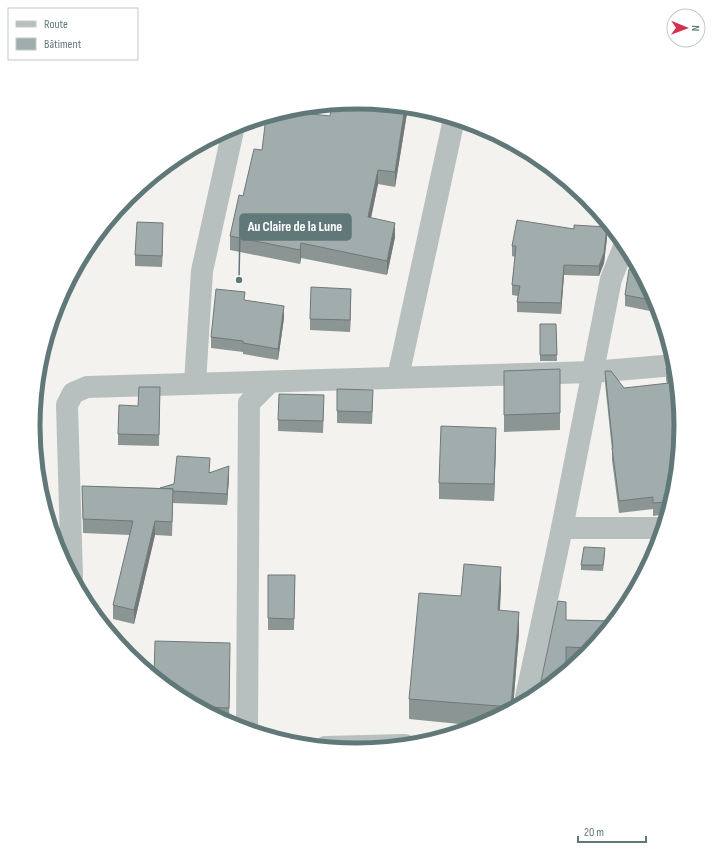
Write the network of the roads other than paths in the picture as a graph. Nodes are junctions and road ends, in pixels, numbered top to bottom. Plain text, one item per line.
1 (453, 124) edge
2 (232, 135) edge
3 (622, 251) edge
4 (668, 366) edge
5 (592, 372) junction
6 (398, 377) junction
7 (270, 382) junction
8 (195, 383) junction
9 (562, 528) junction
10 (657, 528) edge
11 (72, 563) edge
12 (527, 694) edge
13 (247, 723) edge

1 - 6 street
2 - 8 street
3 - 5 street
4 - 5 street
5 - 6 street
5 - 9 street
6 - 7 street
7 - 8 street
7 - 13 street
8 - 11 street
9 - 10 street
9 - 12 street

